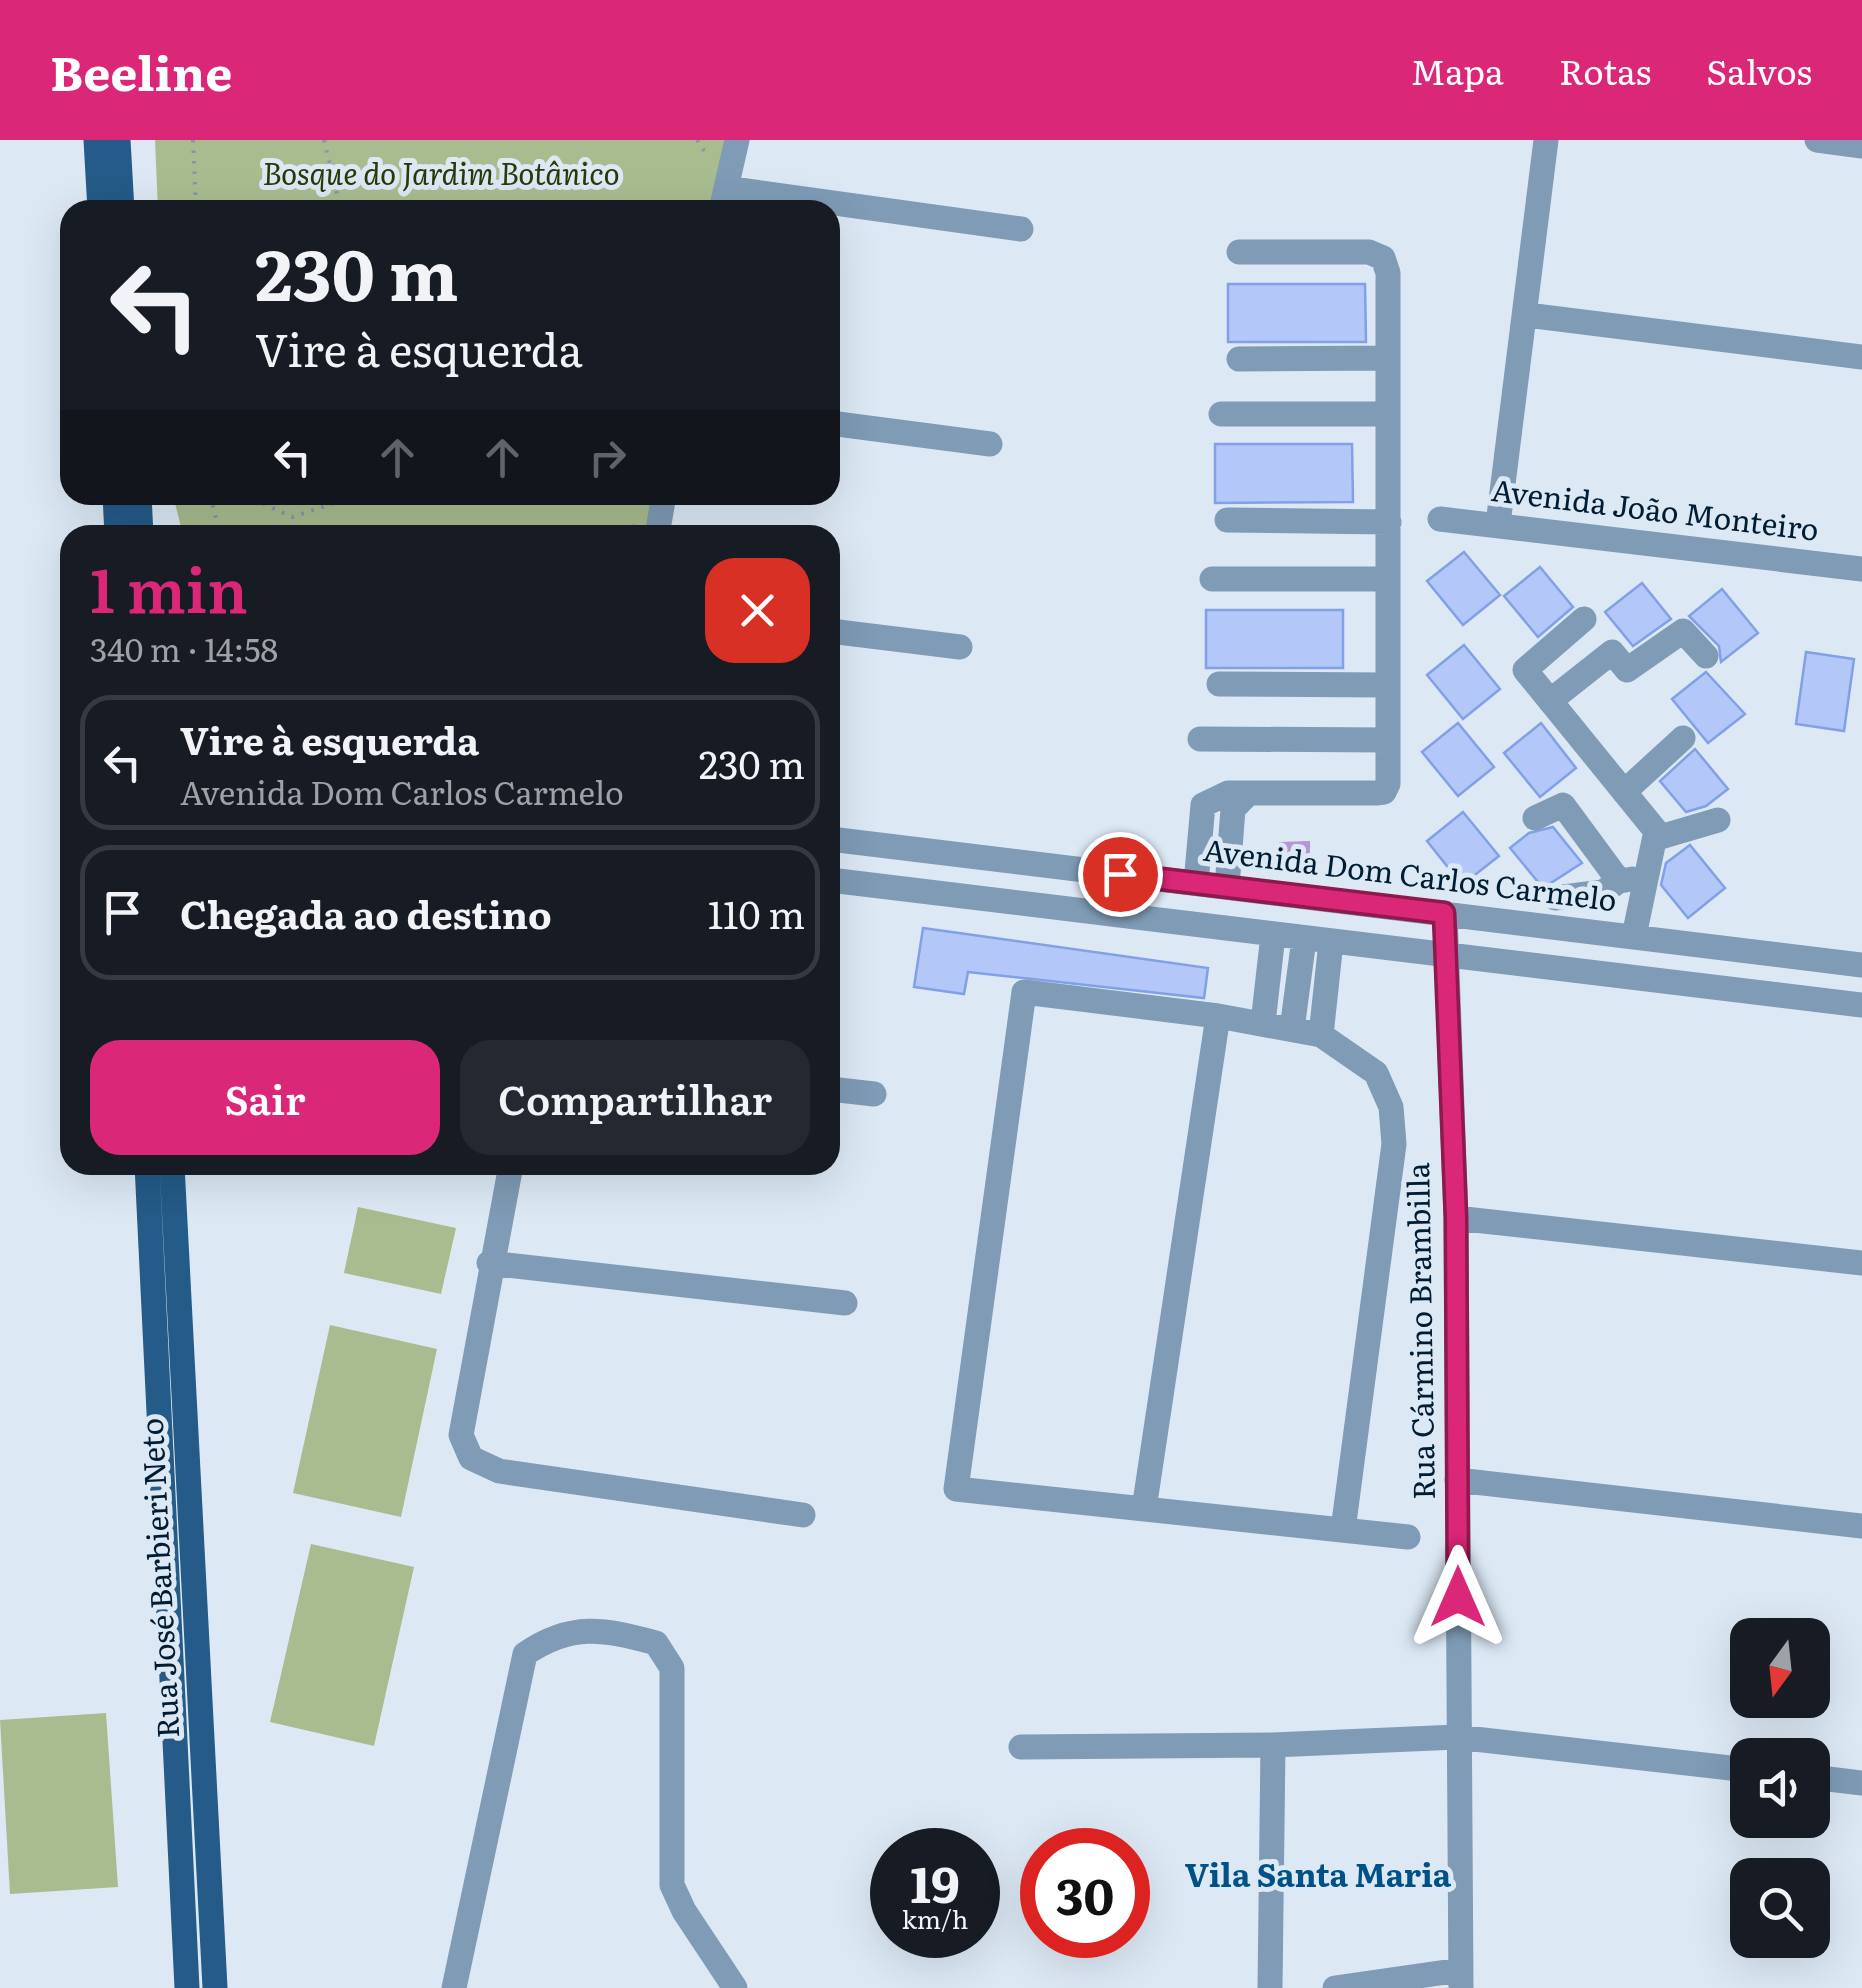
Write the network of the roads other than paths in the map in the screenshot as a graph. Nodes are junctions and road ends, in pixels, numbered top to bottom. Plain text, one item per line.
1 (96, 140) edge
2 (118, 140) edge
3 (736, 140) edge
4 (1546, 140) edge
5 (1817, 140) edge
6 (1862, 146) edge
7 (720, 188) edge
8 (99, 200) edge
9 (121, 200) edge
10 (811, 200) edge
11 (840, 204) edge
12 (1022, 228) dead end
13 (1239, 252) dead end
14 (1527, 315) junction
15 (1862, 357) edge
16 (1387, 358) junction
17 (1239, 359) dead end
18 (1221, 414) dead end
19 (1388, 414) junction
20 (840, 424) edge
21 (990, 444) dead end
22 (1440, 519) dead end
23 (1227, 520) dead end
24 (1389, 522) junction
25 (1498, 524) junction
26 (1862, 569) edge
27 (1212, 578) dead end
28 (1388, 579) junction
29 (1584, 619) dead end
30 (840, 632) edge
31 (960, 647) dead end
32 (1706, 656) dead end
33 (1219, 684) dead end
34 (1388, 685) junction
35 (1550, 701) junction
36 (1683, 738) dead end
37 (1200, 739) dead end
38 (1388, 740) junction
39 (1624, 792) junction
40 (1247, 794) junction
41 (1536, 818) dead end
42 (1718, 820) dead end
43 (1657, 838) junction
44 (840, 840) edge
45 (930, 851) junction
46 (1648, 877) junction
47 (840, 881) edge
48 (1619, 882) junction
49 (1196, 883) junction
50 (1226, 887) junction
51 (924, 892) junction
52 (1554, 898) dead end
53 (1444, 913) junction
54 (1273, 935) junction
55 (1634, 936) junction
56 (1304, 939) junction
57 (1331, 942) junction
58 (1444, 957) junction
59 (1802, 958) junction
60 (1862, 965) edge
61 (1798, 997) junction
62 (1862, 1005) edge
63 (1218, 1016) junction
64 (1264, 1023) junction
65 (1292, 1028) junction
66 (1321, 1034) junction
67 (840, 1090) edge
68 (874, 1094) dead end
69 (147, 1175) edge
70 (173, 1175) edge
71 (509, 1175) edge
72 (1456, 1218) junction
73 (489, 1263) junction
74 (1862, 1264) edge
75 (845, 1303) dead end
76 (1457, 1480) junction
77 (1144, 1509) junction
78 (804, 1515) dead end
79 (1862, 1526) edge
80 (1343, 1530) junction
81 (1408, 1537) dead end
82 (1457, 1738) junction
83 (1273, 1745) junction
84 (1021, 1747) dead end
85 (1730, 1768) edge
86 (1830, 1779) edge
87 (1862, 1782) edge
88 (1461, 1979) edge
89 (187, 1988) edge
90 (214, 1988) edge
91 (454, 1988) edge
92 (735, 1988) edge
93 (1270, 1988) edge
94 (1335, 1988) edge

1 - 8 main road
2 - 9 main road
3 - 7 street
4 - 14 street
5 - 6 street
7 - 10 street
11 - 12 street
13 - 16 street
14 - 15 street
14 - 25 street
16 - 17 street
16 - 19 street
18 - 19 street
19 - 24 street
20 - 21 street
22 - 25 street, Avenida João Monteiro
23 - 24 street
24 - 28 street
25 - 26 street, Avenida João Monteiro
27 - 28 street
28 - 34 street
29 - 35 street
30 - 31 street
32 - 35 street
33 - 34 street
34 - 38 street
35 - 39 street
36 - 39 street
37 - 38 street
38 - 40 street
39 - 43 street
40 - 49 street
40 - 50 street
41 - 48 street
42 - 43 street
43 - 46 street
44 - 45 street, Avenida Dom Carlos Carmelo
45 - 49 street, Avenida Dom Carlos Carmelo
45 - 51 street
46 - 48 street
46 - 55 street
47 - 51 street
48 - 52 street
49 - 50 street, Avenida Dom Carlos Carmelo
50 - 53 street, Avenida Dom Carlos Carmelo
51 - 54 street
53 - 55 street, Avenida Dom Carlos Carmelo
53 - 58 street, Rua Cármino Brambilla
54 - 56 street
54 - 64 street
55 - 59 street, Avenida Dom Carlos Carmelo
56 - 57 street
56 - 65 street
57 - 58 street
57 - 66 street
58 - 61 street
58 - 72 street, Rua Cármino Brambilla
59 - 60 street, Avenida Dom Carlos Carmelo
59 - 61 street
61 - 62 street
63 - 64 street
63 - 77 street
63 - 77 street
64 - 65 street
65 - 66 street
66 - 80 street
67 - 68 street
69 - 89 main road, Rua José Barbieri Neto
70 - 90 main road, Rua José Barbieri Neto
71 - 73 street
72 - 74 street
72 - 76 street, Rua Cármino Brambilla
73 - 75 street
73 - 78 street
76 - 79 street
76 - 82 street, Rua Cármino Brambilla
77 - 80 street
80 - 81 street
82 - 83 street
82 - 85 street
82 - 88 street, Rua Cármino Brambilla
83 - 84 street
83 - 93 street
86 - 87 street
88 - 94 street
91 - 92 street

